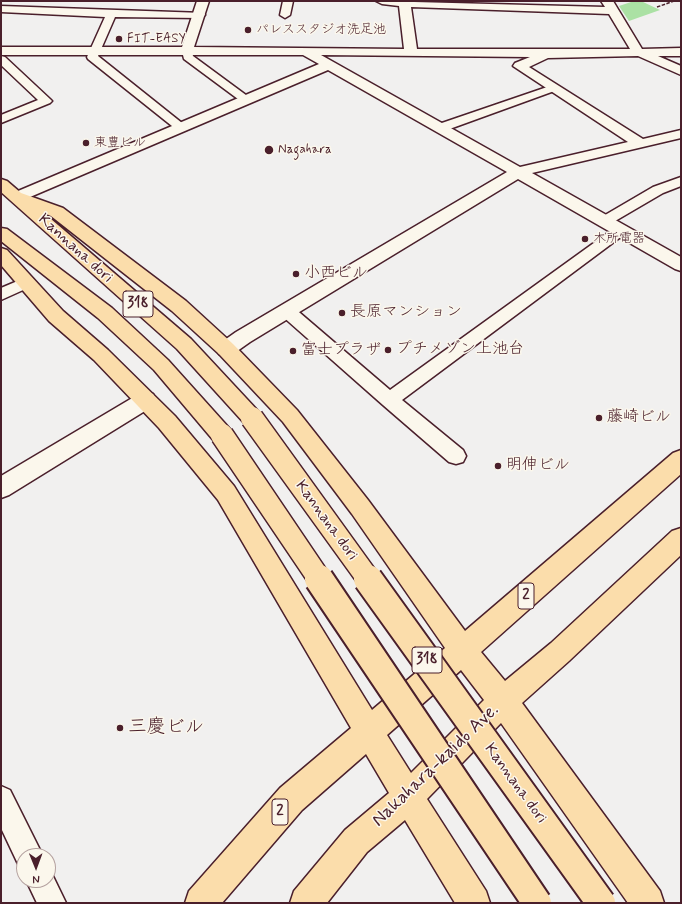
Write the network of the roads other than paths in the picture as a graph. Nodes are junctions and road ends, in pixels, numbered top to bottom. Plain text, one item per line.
1 (112, 1) edge
2 (203, 1) edge
3 (288, 1) edge
4 (382, 1) edge
5 (405, 2) edge
6 (610, 6) edge
7 (1, 9) edge
8 (108, 14) junction
9 (200, 15) junction
10 (285, 15) dead end
11 (188, 50) junction
12 (94, 51) junction
13 (304, 51) junction
14 (412, 52) junction
15 (638, 52) junction
16 (681, 52) edge
17 (1, 53) edge
18 (551, 54) junction
19 (328, 65) junction
20 (681, 71) edge
21 (553, 88) junction
22 (246, 100) junction
23 (1, 119) edge
24 (181, 127) junction
25 (440, 128) junction
26 (681, 134) edge
27 (640, 143) junction
28 (518, 172) junction
29 (681, 181) edge
30 (1, 184) edge
31 (17, 197) junction
32 (605, 221) junction
33 (621, 230) junction
34 (1, 233) edge
35 (1, 254) edge
36 (681, 265) edge
37 (27, 282) junction
38 (1, 294) edge
39 (287, 310) junction
40 (226, 349) junction
41 (146, 400) junction
42 (389, 400) junction
43 (456, 456) dead end
44 (681, 460) edge
45 (1, 488) edge
46 (681, 538) edge
47 (463, 651) junction
48 (503, 701) junction
49 (370, 732) junction
50 (408, 797) junction
51 (1, 799) edge
52 (25, 848) edge
53 (44, 888) edge
54 (52, 903) edge
55 (201, 903) edge
56 (306, 903) edge
57 (474, 903) edge
58 (537, 903) edge
59 (601, 903) edge
60 (648, 903) edge

1 - 8 lane
2 - 9 street
3 - 10 lane
4 - 5 street
5 - 6 street
5 - 14 street
6 - 15 street
7 - 8 lane
8 - 9 lane
8 - 12 lane
9 - 11 street
11 - 12 street
11 - 13 street
11 - 22 lane
12 - 17 street
12 - 24 lane
13 - 14 street
13 - 19 street
14 - 18 street
15 - 16 street
15 - 18 street
15 - 20 street
17 - 23 lane
18 - 21 street
19 - 22 street
19 - 25 street
21 - 25 lane
21 - 27 street
22 - 24 street
24 - 31 street
25 - 28 street
26 - 27 street
27 - 28 street
28 - 32 street
28 - 39 street
29 - 32 lane
30 - 31 main road, Kannana dori / 318
31 - 40 main road
31 - 59 main road, Kannana dori / 318, bridge
32 - 33 street
33 - 36 street
33 - 42 lane
34 - 58 main road, Kannana dori / 318, bridge
35 - 37 main road
37 - 38 lane
37 - 41 main road
39 - 40 street
39 - 42 lane
40 - 47 main road
41 - 45 street
41 - 49 main road
42 - 43 lane
44 - 47 main road, 2
46 - 48 main road, Nakahara-kaido Ave.
47 - 48 main road
47 - 49 main road, 2
48 - 50 main road, Nakahara-kaido Ave.
48 - 60 main road
49 - 50 main road
49 - 55 main road, 2
50 - 56 main road, Nakahara-kaido Ave.
50 - 57 main road
51 - 52 lane
53 - 54 lane

